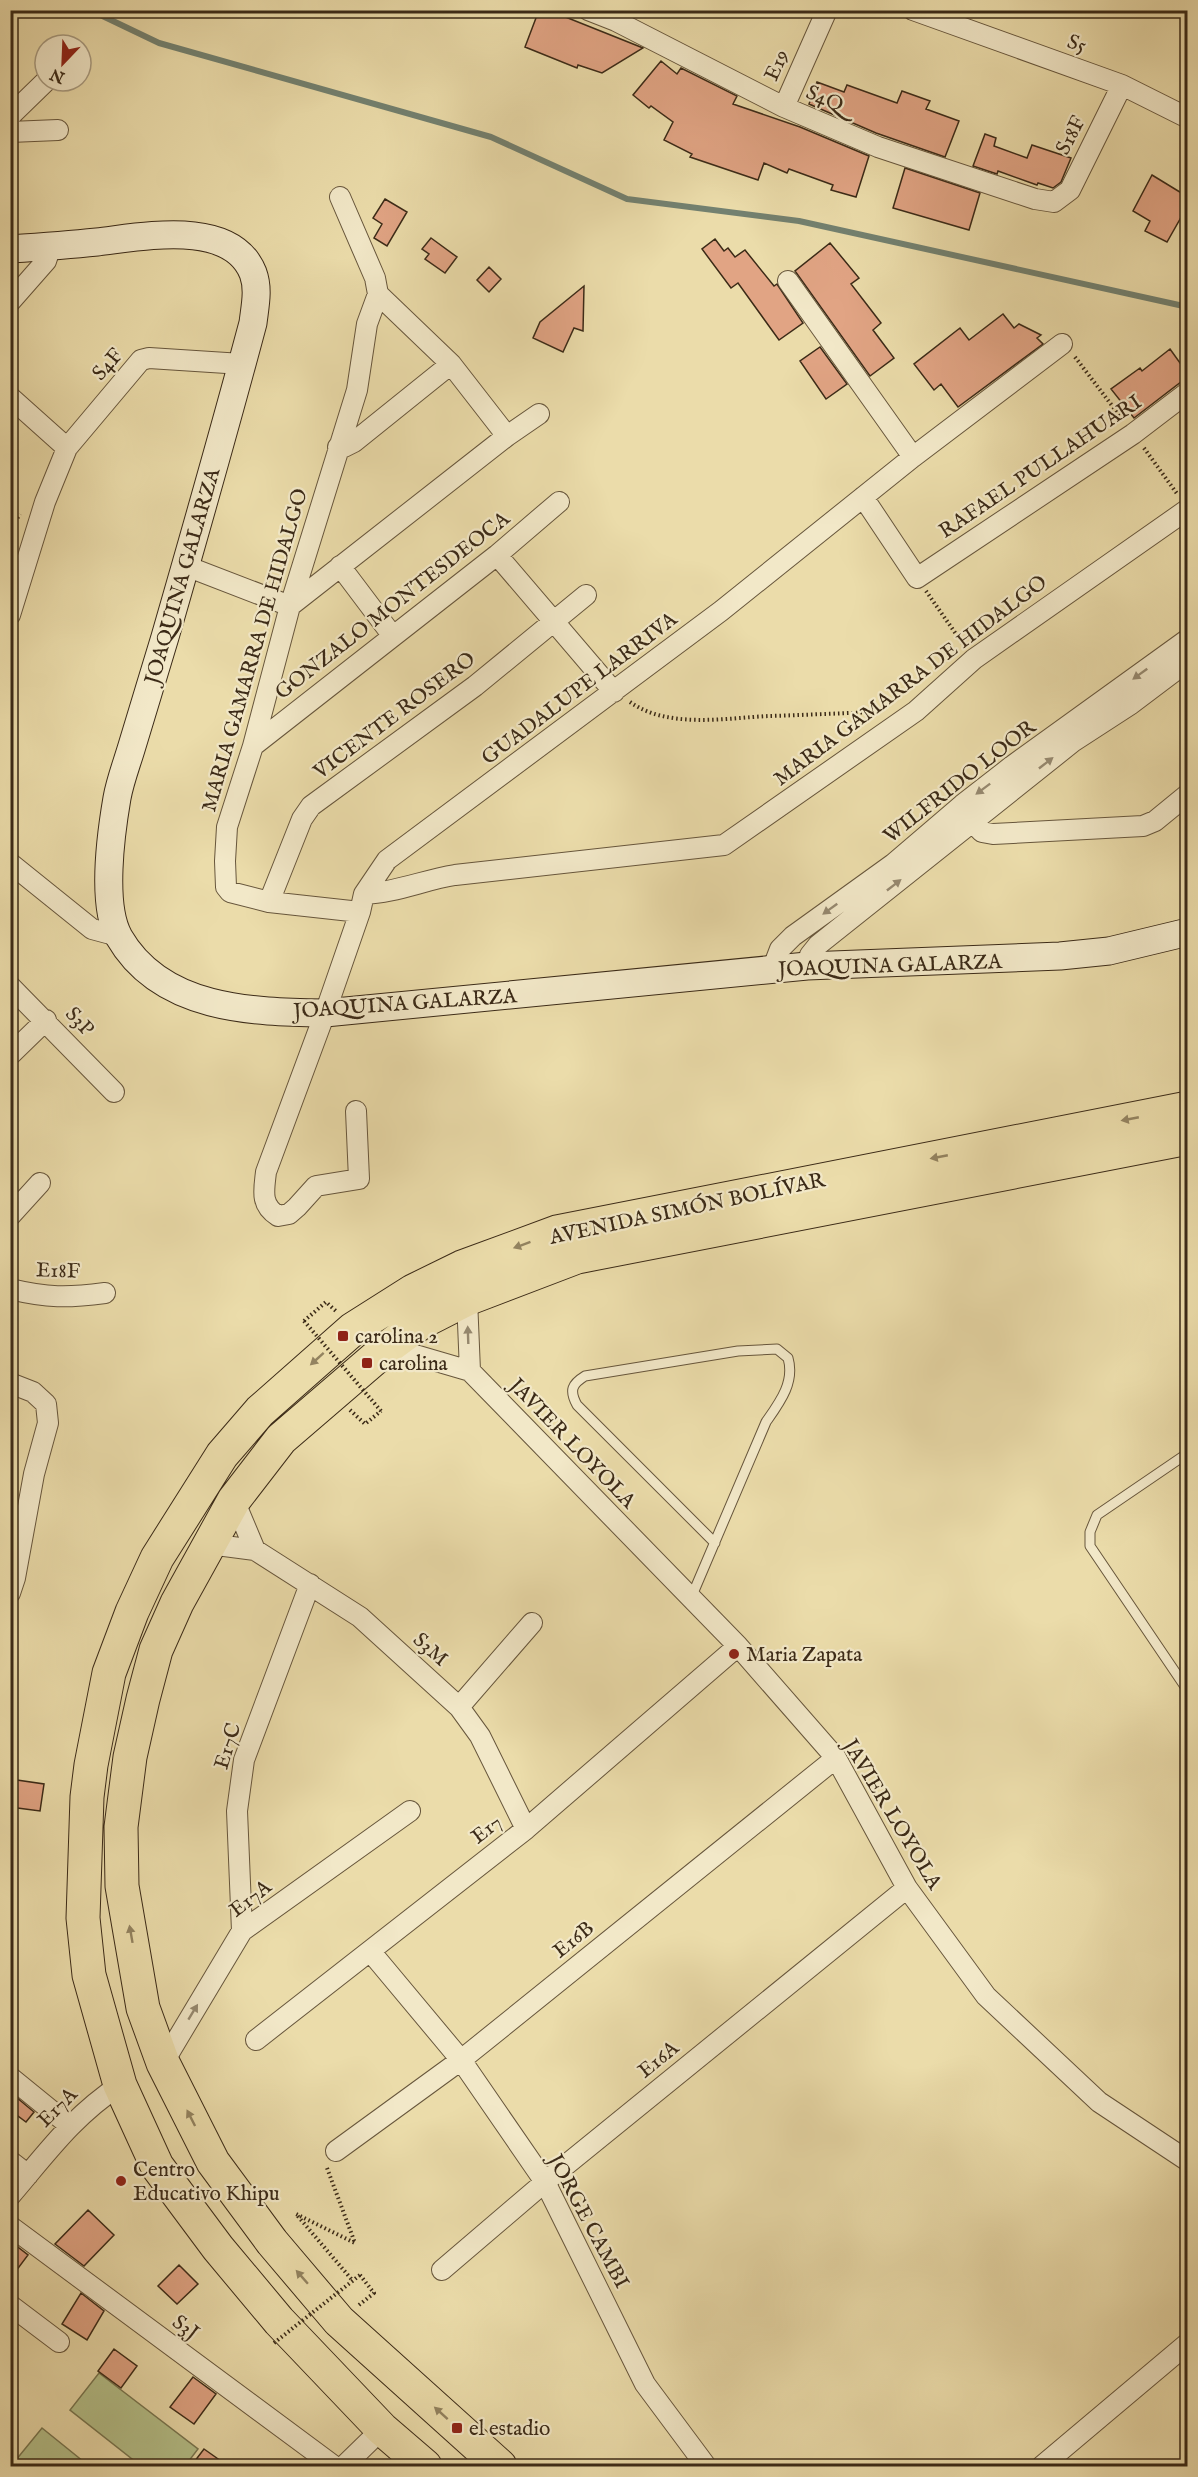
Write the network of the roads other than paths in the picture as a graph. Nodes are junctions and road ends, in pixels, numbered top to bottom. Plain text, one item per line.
1 (588, 10) edge
2 (827, 10) edge
3 (913, 10) edge
4 (1122, 85) junction
5 (34, 93) edge
6 (784, 107) junction
7 (10, 116) edge
8 (1188, 118) edge
9 (58, 130) dead end
10 (10, 132) edge
11 (340, 197) dead end
12 (1054, 202) joint
13 (51, 246) junction
14 (10, 249) edge
15 (788, 281) dead end
16 (378, 294) junction
17 (10, 302) edge
18 (1062, 344) dead end
19 (242, 364) junction
20 (451, 364) junction
21 (1188, 392) edge
22 (10, 397) edge
23 (539, 414) dead end
24 (507, 436) junction
25 (338, 447) junction
26 (67, 448) junction
27 (913, 457) junction
28 (863, 497) junction
29 (559, 502) dead end
30 (1188, 509) edge
31 (497, 555) junction
32 (186, 566) junction
33 (340, 566) junction
34 (586, 595) dead end
35 (290, 606) junction
36 (10, 615) edge
37 (553, 622) junction
38 (392, 636) junction
39 (1188, 639) edge
40 (1188, 661) edge
41 (614, 692) junction
42 (253, 746) junction
43 (1188, 794) edge
44 (973, 823) junction
45 (10, 863) edge
46 (269, 902) junction
47 (362, 903) junction
48 (1188, 932) edge
49 (118, 936) junction
50 (807, 966) junction
51 (772, 970) junction
52 (10, 986) edge
53 (325, 1013) junction
54 (46, 1020) junction
55 (10, 1055) edge
56 (114, 1092) dead end
57 (1188, 1108) edge
58 (356, 1111) dead end
59 (1188, 1137) edge
60 (40, 1183) dead end
61 (10, 1216) edge
62 (10, 1289) edge
63 (105, 1293) dead end
64 (467, 1299) junction
65 (388, 1347) junction
66 (470, 1371) junction
67 (10, 1383) edge
68 (1188, 1453) edge
69 (234, 1500) junction
70 (714, 1543) junction
71 (209, 1544) junction
72 (255, 1550) junction
73 (310, 1584) junction
74 (13, 1586) edge
75 (691, 1598) junction
76 (532, 1623) dead end
77 (738, 1646) junction
78 (1188, 1691) edge
79 (459, 1707) junction
80 (836, 1758) junction
81 (410, 1811) dead end
82 (526, 1829) junction
83 (907, 1888) junction
84 (242, 1931) junction
85 (370, 1951) junction
86 (256, 2040) dead end
87 (461, 2060) junction
88 (163, 2063) junction
89 (10, 2077) edge
90 (120, 2085) junction
91 (69, 2125) junction
92 (336, 2151) road end
93 (10, 2161) edge
94 (1188, 2161) edge
95 (28, 2175) junction
96 (545, 2182) junction
97 (10, 2196) edge
98 (10, 2226) edge
99 (442, 2270) dead end
100 (10, 2305) edge
101 (59, 2342) dead end
102 (1188, 2343) edge
103 (382, 2429) junction
104 (334, 2466) edge
105 (344, 2466) edge
106 (425, 2466) edge
107 (500, 2466) edge
108 (706, 2466) edge
109 (1042, 2466) edge

1 - 6 street, S4Q
2 - 6 street, E19
3 - 4 street, S5
4 - 8 street, S5
4 - 12 street, S18F
5 - 7 street
6 - 12 street, S4Q
9 - 10 street
11 - 16 street
13 - 14 street, JOAQUINA GALARZA
13 - 17 street
13 - 19 street, JOAQUINA GALARZA
15 - 27 street
16 - 20 street
16 - 25 street, MARIA GAMARRA DE HIDALGO
18 - 27 street, GUADALUPE LARRIVA
19 - 26 street, S4F
19 - 32 street, JOAQUINA GALARZA
20 - 24 street
20 - 25 street
21 - 28 street, RAFAEL PULLAHUARI
22 - 26 street
23 - 24 street
24 - 33 street
25 - 35 street, MARIA GAMARRA DE HIDALGO
26 - 36 street
27 - 28 street, GUADALUPE LARRIVA
28 - 41 street, GUADALUPE LARRIVA
29 - 31 street, GONZALO MONTESDEOCA
30 - 47 street, MARIA GAMARRA DE HIDALGO
31 - 37 street
31 - 38 street, GONZALO MONTESDEOCA
32 - 35 street
32 - 49 street, JOAQUINA GALARZA
33 - 35 street
33 - 38 street
34 - 37 street, VICENTE ROSERO
35 - 42 street, MARIA GAMARRA DE HIDALGO
37 - 41 street
37 - 46 street, VICENTE ROSERO
38 - 42 street, GONZALO MONTESDEOCA
39 -> 51 street, WILFRIDO LOOR
44 -> 40 street, WILFRIDO LOOR
41 - 47 street, GUADALUPE LARRIVA
42 - 46 street, MARIA GAMARRA DE HIDALGO
43 - 44 street
50 -> 44 street, WILFRIDO LOOR
45 - 49 street
46 - 47 street, MARIA GAMARRA DE HIDALGO
47 - 53 street, GUADALUPE LARRIVA
48 - 50 street, JOAQUINA GALARZA
49 - 53 street, JOAQUINA GALARZA
50 - 51 street, JOAQUINA GALARZA
51 - 53 street, JOAQUINA GALARZA
52 - 54 street, S3P
53 - 58 street, GUADALUPE LARRIVA
54 - 55 street
54 - 56 street, S3P
57 -> 90 highway, AVENIDA SIMÓN BOLÍVAR
59 - 64 highway, AVENIDA SIMÓN BOLÍVAR
60 - 61 street
62 - 63 street, E18F
64 - 65 highway, AVENIDA SIMÓN BOLÍVAR
66 -> 64 street
65 - 66 street, JAVIER LOYOLA
65 - 69 highway, AVENIDA SIMÓN BOLÍVAR
66 - 75 street, JAVIER LOYOLA
67 - 74 street
68 - 78 lane
69 - 71 highway, AVENIDA SIMÓN BOLÍVAR
69 - 72 street
70 - 70 lane
70 - 75 lane
71 - 72 street, S3M
88 -> 71 highway, AVENIDA SIMÓN BOLÍVAR
72 - 73 street, S3M
73 - 79 street, S3M
73 - 84 street, E17C
75 - 77 street, JAVIER LOYOLA
76 - 79 street
77 - 80 street, JAVIER LOYOLA
77 - 82 street, E17
79 - 82 street, S3M
80 - 83 street, JAVIER LOYOLA
80 - 87 street, E16B
81 - 84 street, E17A
82 - 85 street, E17
83 - 94 street, JAVIER LOYOLA
83 - 96 street, E16A
88 -> 84 street, E17A
85 - 86 street, E17
85 - 87 street, JORGE CAMBI
87 - 92 street, E16B
87 - 96 street, JORGE CAMBI
107 -> 88 highway, AVENIDA SIMÓN BOLÍVAR
89 - 91 street
90 - 91 street, E17A
90 - 103 highway, AVENIDA SIMÓN BOLÍVAR
91 - 95 street, E17A
93 - 95 street
95 - 97 street, E17A
96 - 99 street, E16A
96 - 108 street, JORGE CAMBI
98 - 104 street, S3J
100 - 101 street
102 - 109 street
103 - 105 street
103 - 106 highway, AVENIDA SIMÓN BOLÍVAR

